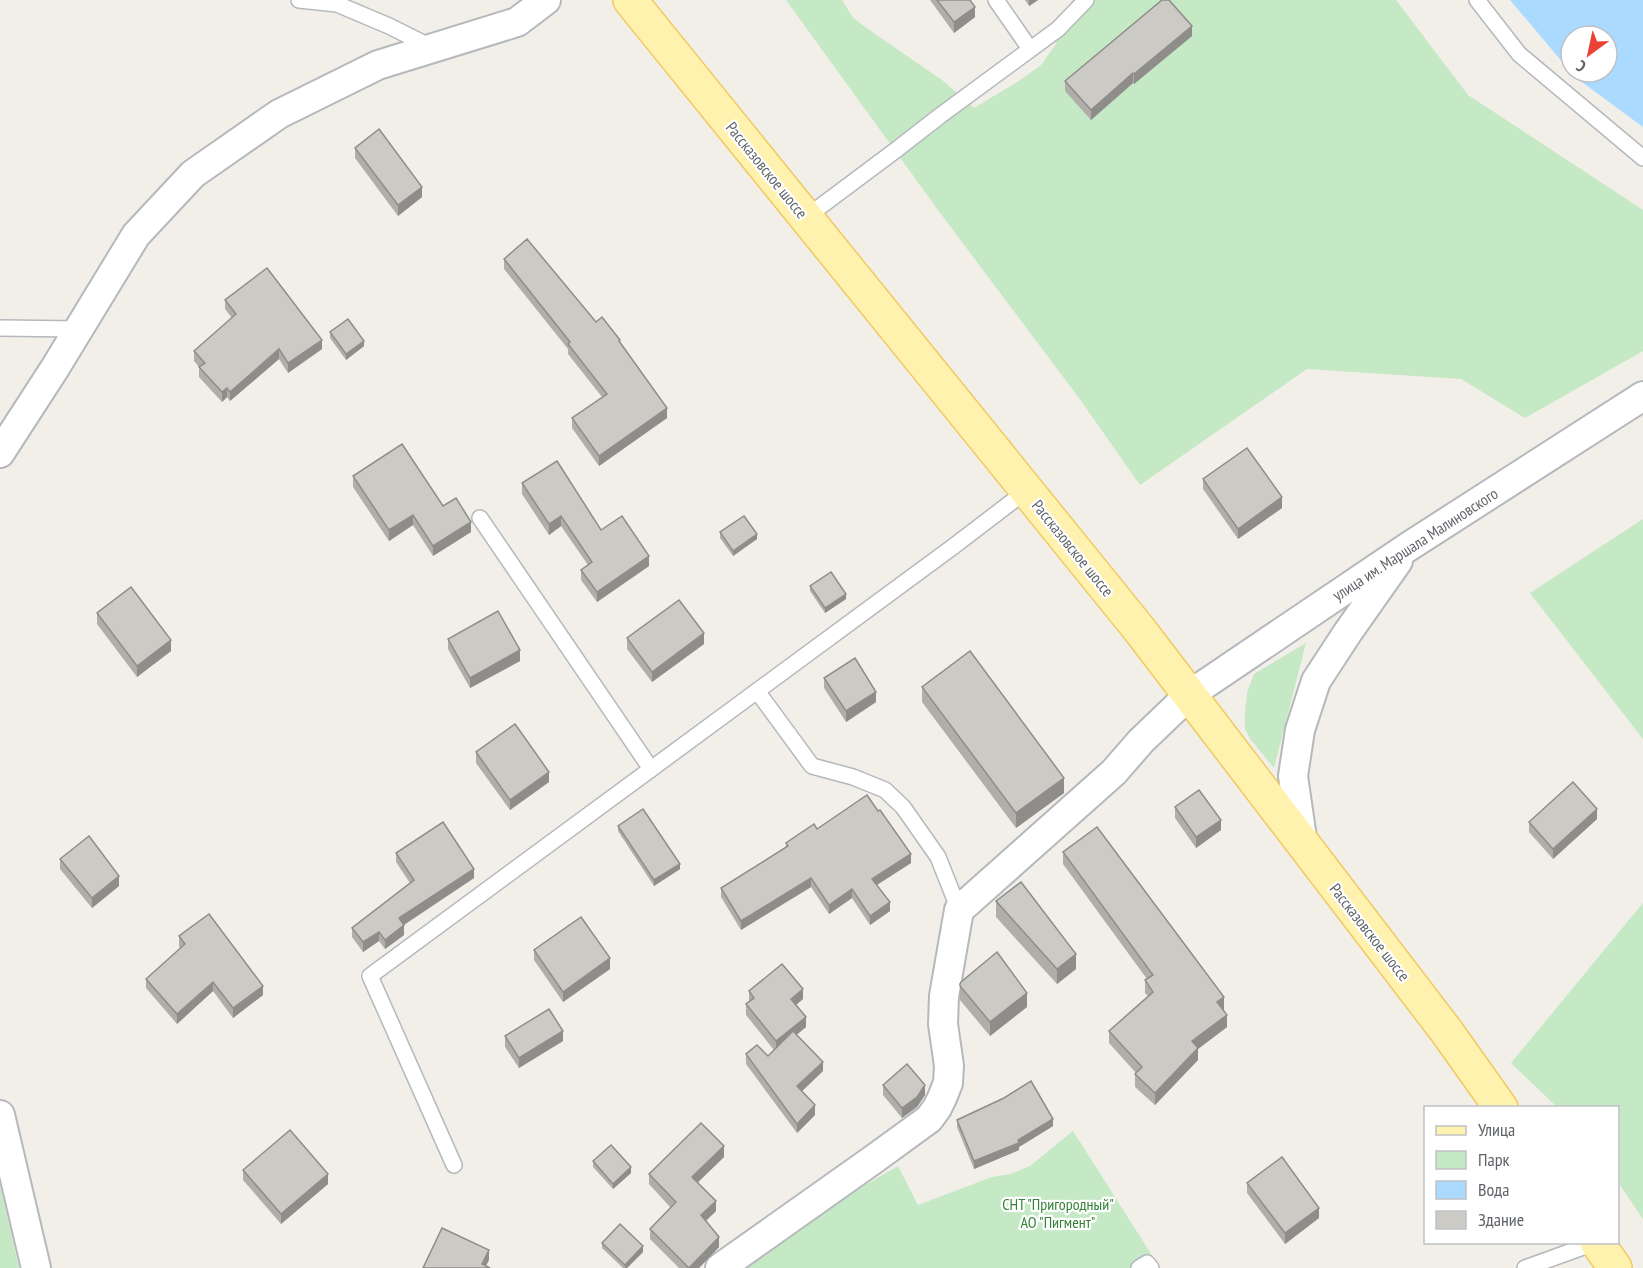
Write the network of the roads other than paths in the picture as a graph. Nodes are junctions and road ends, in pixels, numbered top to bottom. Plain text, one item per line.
1 (299, 0) edge
2 (546, 0) edge
3 (630, 0) edge
4 (996, 0) edge
5 (1086, 0) edge
6 (1477, 0) edge
7 (433, 48) junction
8 (1030, 49) junction
9 (1643, 158) edge
10 (805, 218) junction
11 (0, 328) edge
12 (79, 329) junction
13 (1643, 396) edge
14 (0, 453) edge
15 (1026, 491) junction
16 (480, 518) dead end
17 (1408, 547) junction
18 (757, 691) junction
19 (1189, 695) junction
20 (651, 769) junction
21 (1303, 844) junction
22 (959, 910) junction
23 (1500, 1106) edge
24 (0, 1119) edge
25 (454, 1164) dead end
26 (1591, 1244) edge
27 (1598, 1244) edge
28 (36, 1268) edge
29 (720, 1268) edge
30 (1139, 1268) edge
31 (1151, 1268) edge
32 (1525, 1268) edge
33 (1615, 1268) edge

1 - 7 lane
2 - 7 street
3 - 10 main road, Рассказовское шоссе
4 - 8 lane
5 - 8 lane
6 - 9 lane
7 - 12 street
8 - 10 lane
10 - 15 main road, Рассказовское шоссе
11 - 12 lane
12 - 14 street
13 - 17 street, улица им. Маршала Малиновского
15 - 18 lane
15 - 19 main road, Рассказовское шоссе
16 - 20 lane
17 - 19 street, улица им. Маршала Малиновского
17 - 21 street
18 - 20 lane
18 - 22 lane
19 - 21 main road, Рассказовское шоссе
19 - 22 street, улица им. Маршала Малиновского
20 - 25 lane
21 - 23 main road, Рассказовское шоссе
22 - 29 street
24 - 28 street
26 - 32 lane
27 - 33 main road
30 - 31 lane

